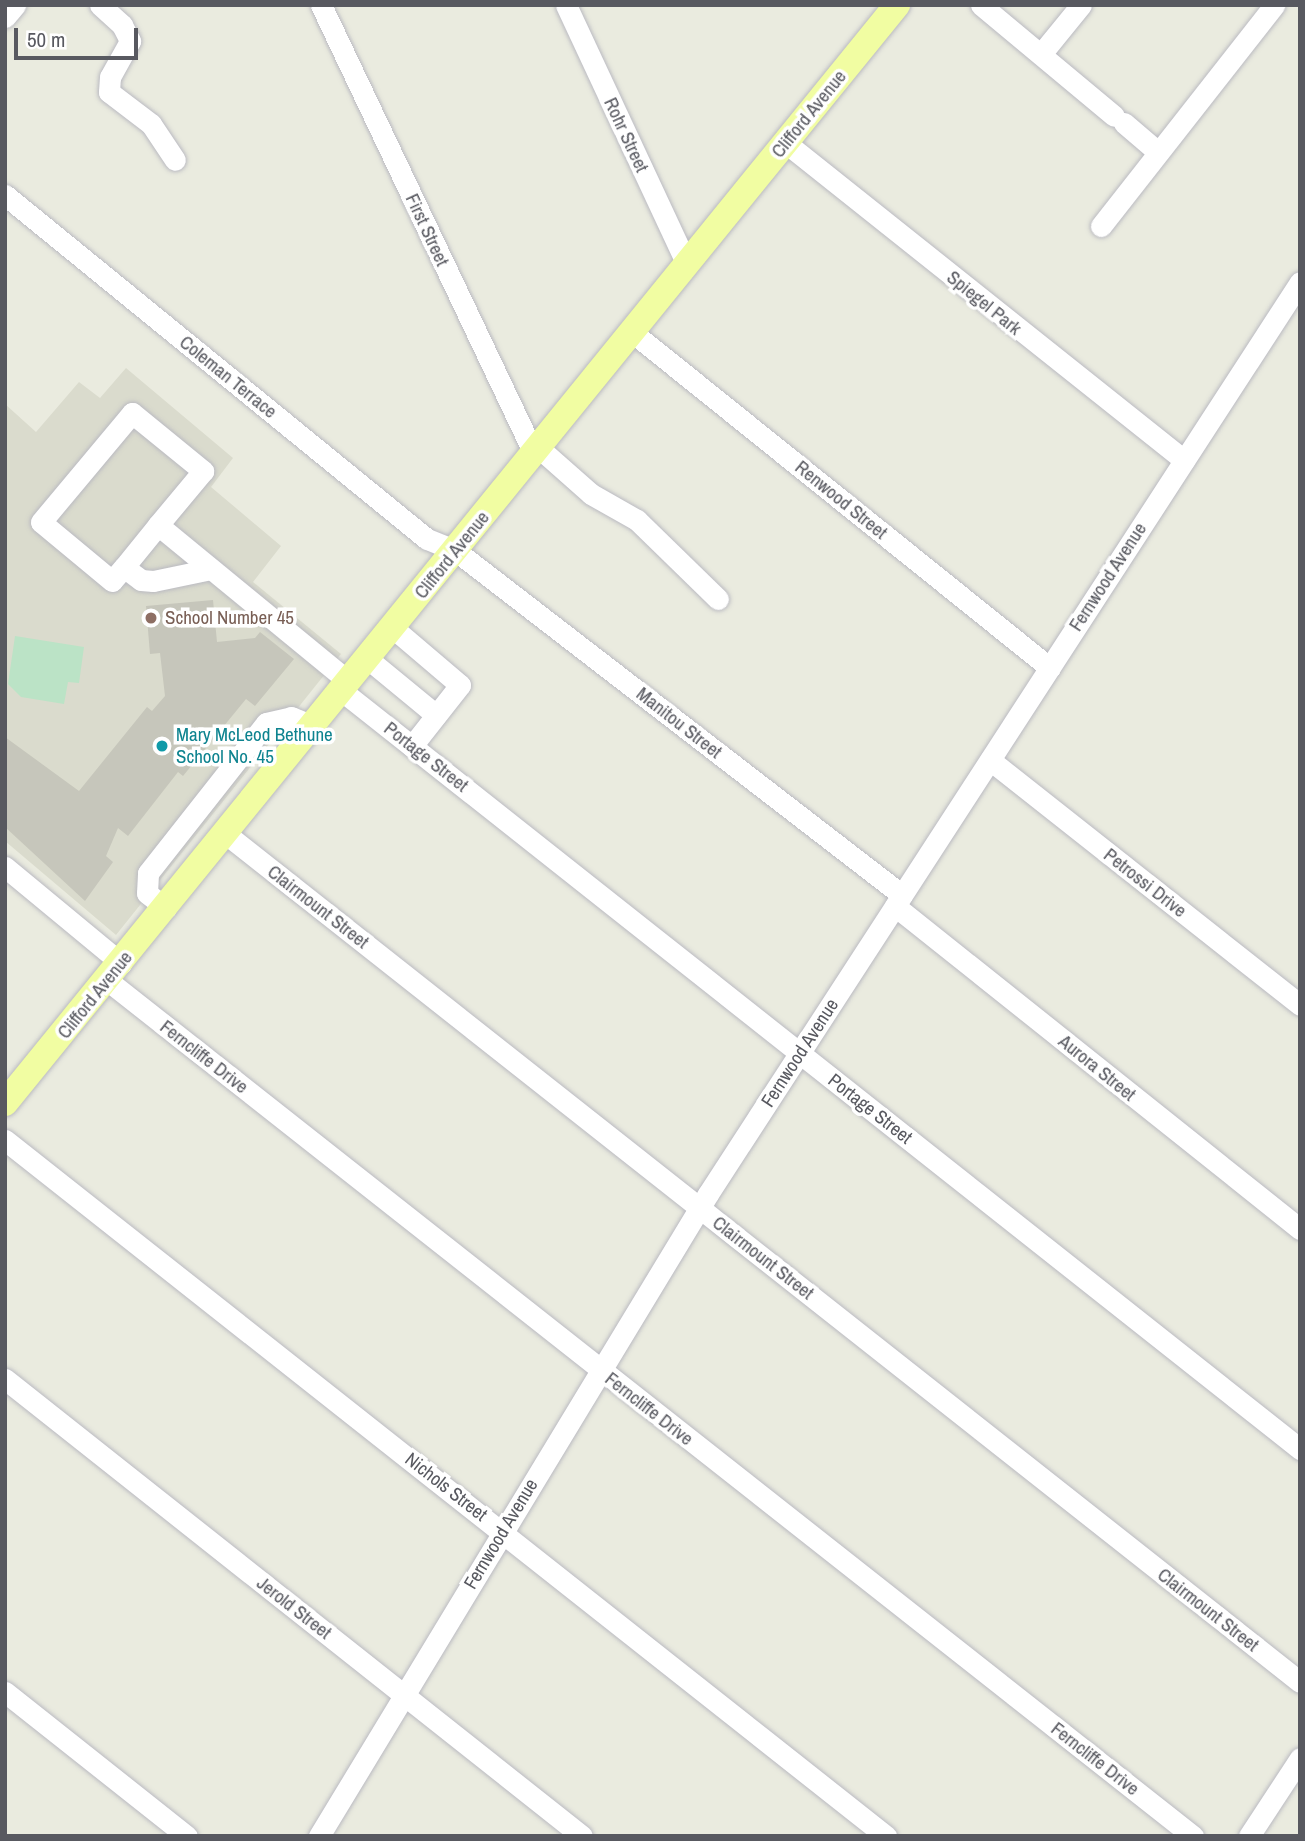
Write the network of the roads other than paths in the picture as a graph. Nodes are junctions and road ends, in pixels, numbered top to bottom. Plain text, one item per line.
1 (15, 5) edge
2 (100, 5) edge
3 (321, 5) edge
4 (566, 5) edge
5 (897, 5) edge
6 (981, 5) edge
7 (1081, 5) edge
8 (1274, 5) edge
9 (5, 17) edge
10 (1041, 54) junction
11 (786, 143) junction
12 (1158, 152) junction
13 (175, 160) dead end
14 (5, 195) edge
15 (1101, 226) dead end
16 (687, 264) junction
17 (1300, 282) edge
18 (632, 332) junction
19 (536, 451) junction
20 (1184, 460) junction
21 (158, 525) junction
22 (456, 551) junction
23 (124, 567) junction
24 (211, 569) junction
25 (719, 599) dead end
26 (393, 628) junction
27 (368, 659) junction
28 (1049, 668) junction
29 (345, 686) junction
30 (436, 715) junction
31 (313, 726) junction
32 (412, 746) junction
33 (990, 760) junction
34 (226, 834) junction
35 (5, 867) edge
36 (898, 901) junction
37 (166, 908) junction
38 (114, 971) junction
39 (1300, 1005) edge
40 (800, 1052) junction
41 (5, 1103) edge
42 (5, 1140) edge
43 (700, 1207) junction
44 (1300, 1229) edge
45 (601, 1371) junction
46 (5, 1380) edge
47 (1300, 1449) edge
48 (502, 1532) junction
49 (1300, 1682) edge
50 (5, 1692) edge
51 (403, 1694) junction
52 (1300, 1758) edge
53 (187, 1836) edge
54 (319, 1836) edge
55 (582, 1836) edge
56 (886, 1836) edge
57 (1193, 1836) edge
58 (1249, 1836) edge

1 - 9 street
2 - 13 street
3 - 19 street, First Street
4 - 16 street, Rohr Street
5 - 11 main road, Clifford Avenue
6 - 10 street
7 - 10 street
8 - 12 street
10 - 12 street
11 - 16 main road, Clifford Avenue
11 - 20 street, Spiegel Park
12 - 15 street
14 - 22 street, Coleman Terrace
16 - 18 main road, Clifford Avenue
17 - 20 street, Fernwood Avenue
18 - 19 main road, Clifford Avenue
18 - 28 street, Renwood Street
19 - 22 main road, Clifford Avenue
19 - 25 street
20 - 28 street, Fernwood Avenue
21 - 23 street
21 - 23 street
21 - 24 street, Portage Street
22 - 26 main road, Clifford Avenue
22 - 36 street, Manitou Street
23 - 24 street
24 - 29 street, Portage Street
26 - 27 main road, Clifford Avenue
26 - 30 street
27 - 29 main road, Clifford Avenue
27 - 30 street
28 - 33 street, Fernwood Avenue
29 - 31 main road, Clifford Avenue
29 - 32 street, Portage Street
30 - 32 street
31 - 34 main road, Clifford Avenue
31 - 37 street
32 - 40 street, Portage Street
33 - 36 street, Fernwood Avenue
33 - 39 street, Petrossi Drive
34 - 37 main road, Clifford Avenue
34 - 43 street, Clairmount Street
35 - 38 street, Ferncliffe Drive
36 - 40 street, Fernwood Avenue
36 - 44 street, Aurora Street
37 - 38 main road, Clifford Avenue
38 - 41 main road, Clifford Avenue
38 - 45 street, Ferncliffe Drive
40 - 43 street, Fernwood Avenue
40 - 47 street, Portage Street
42 - 48 street, Nichols Street
43 - 45 street, Fernwood Avenue
43 - 49 street, Clairmount Street
45 - 48 street, Fernwood Avenue
45 - 57 street, Ferncliffe Drive
46 - 51 street, Jerold Street
48 - 51 street, Fernwood Avenue
48 - 56 street, Nichols Street
50 - 53 street
51 - 54 street, Fernwood Avenue
51 - 55 street, Jerold Street
52 - 58 street

